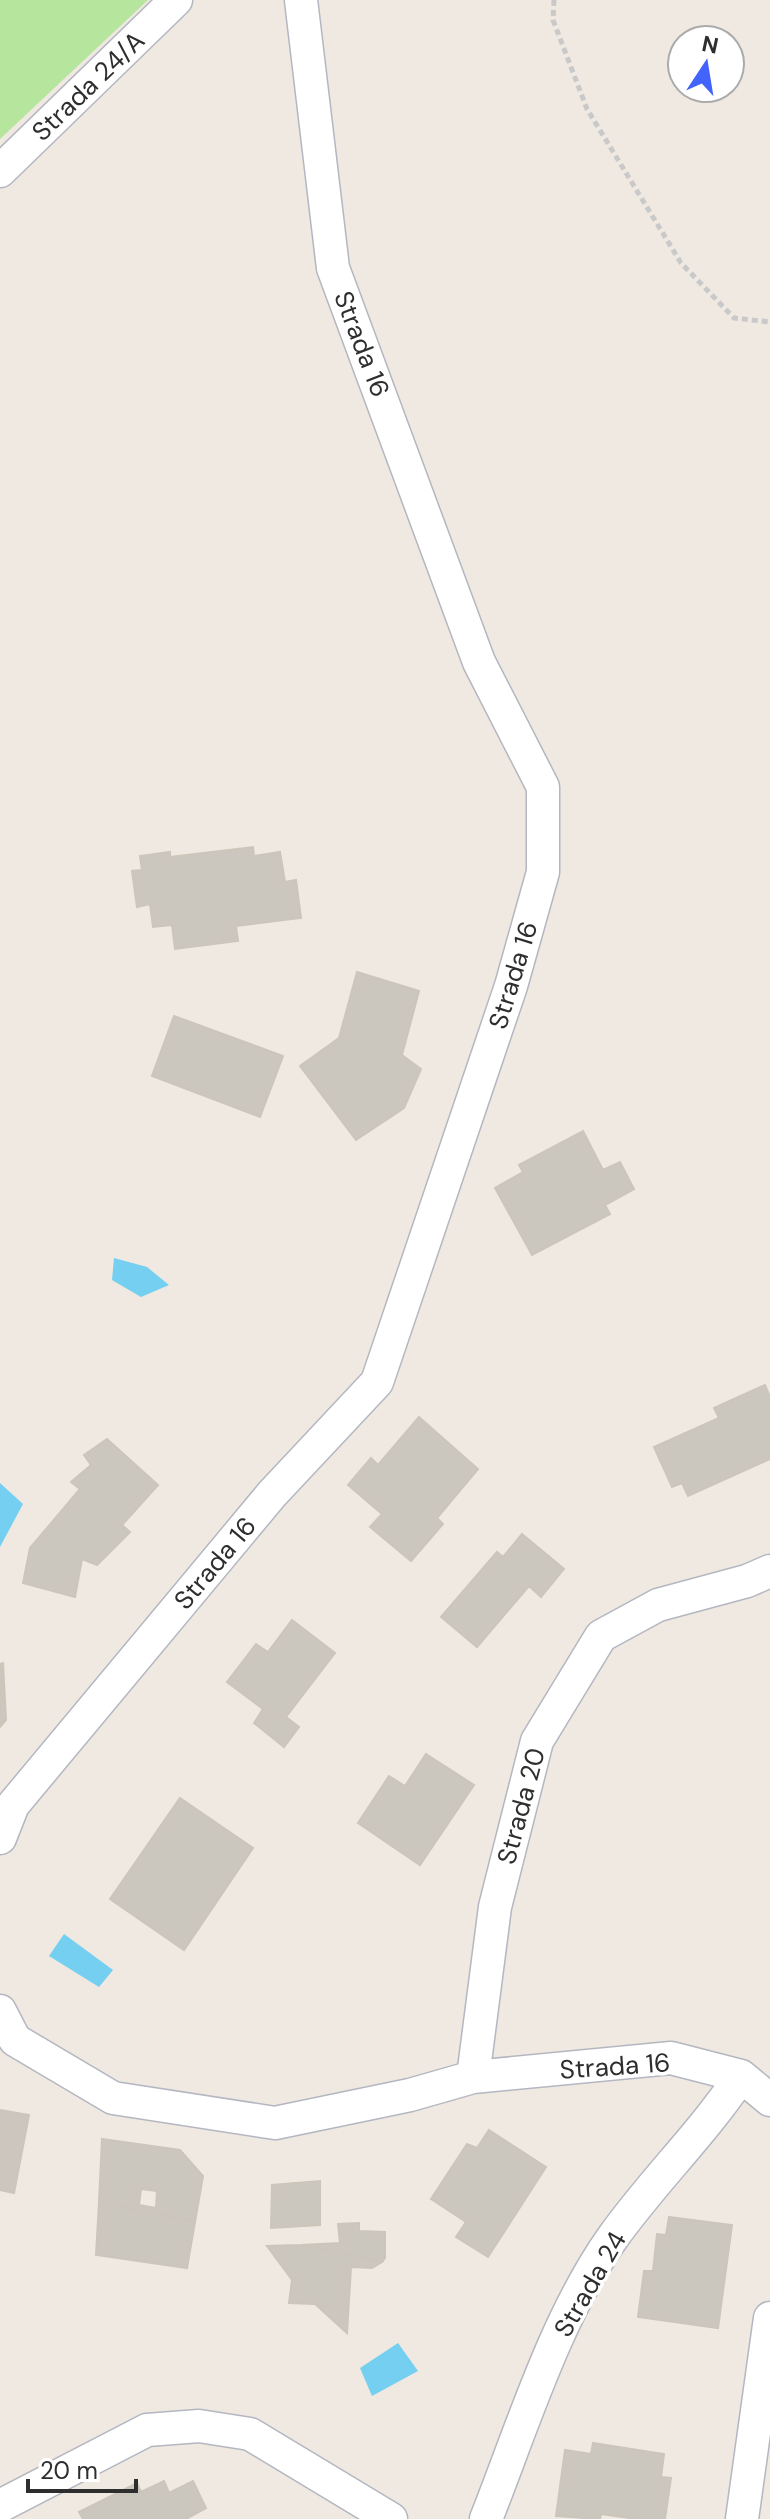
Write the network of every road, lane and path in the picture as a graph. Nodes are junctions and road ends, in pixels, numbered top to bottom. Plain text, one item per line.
1 (176, 0) edge
2 (301, 0) edge
3 (554, 0) edge
4 (0, 171) edge
5 (770, 322) edge
6 (770, 1571) edge
7 (0, 1838) edge
8 (0, 2011) edge
9 (741, 2076) junction
10 (473, 2077) junction
11 (770, 2100) edge
12 (770, 2318) edge
13 (0, 2506) edge
14 (391, 2519) edge
15 (486, 2519) edge
16 (742, 2519) edge

1 - 4 street, Strada 24/A
2 - 7 street, Strada 16
3 - 5 path
6 - 10 street, Strada 20
8 - 10 street, Strada 16
9 - 10 street, Strada 16
9 - 11 street
9 - 15 street, Strada 24
12 - 16 street
13 - 14 street

